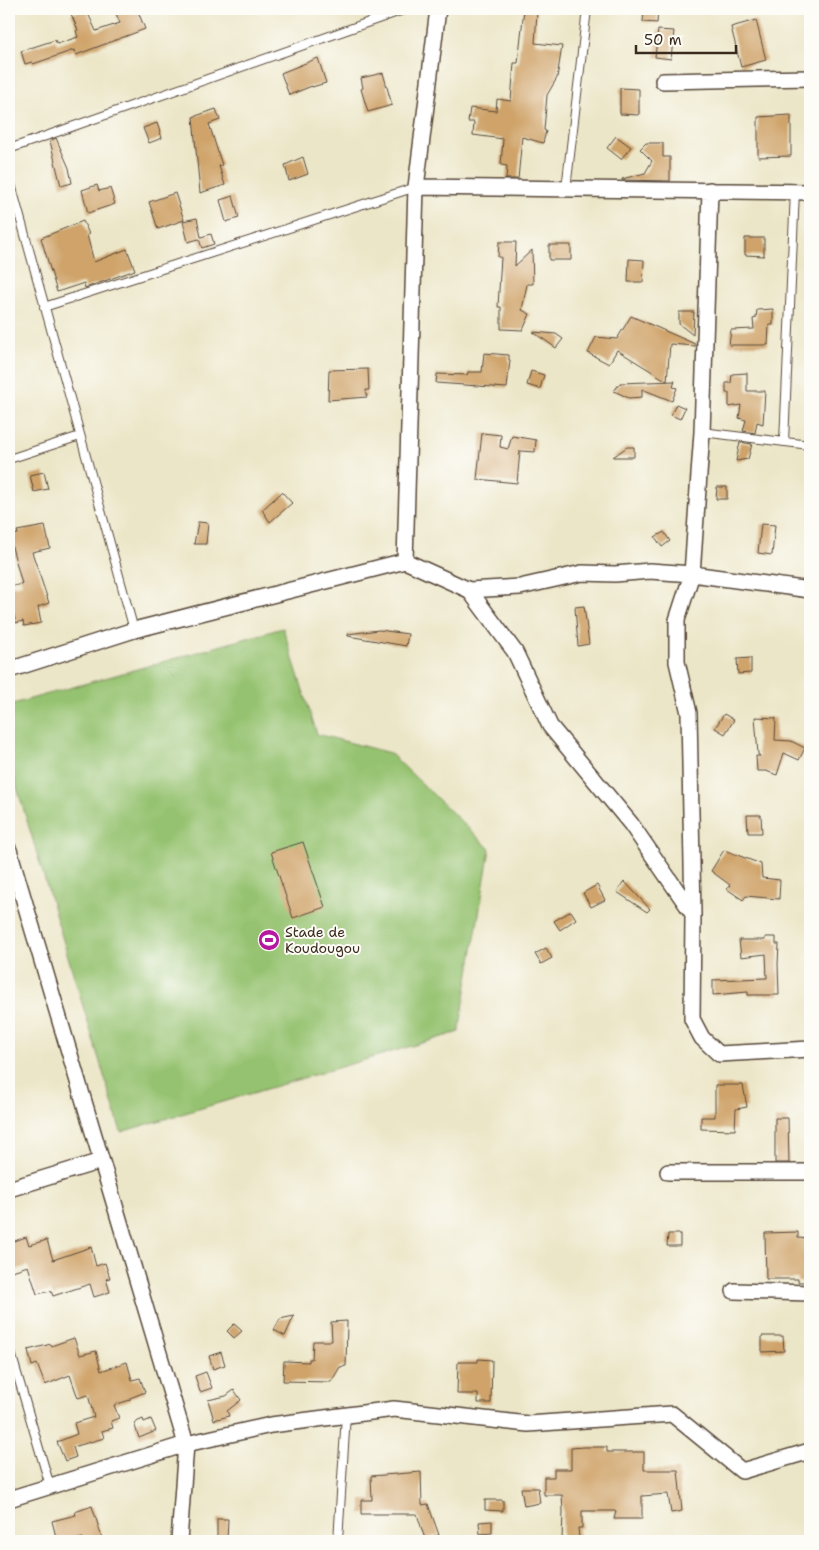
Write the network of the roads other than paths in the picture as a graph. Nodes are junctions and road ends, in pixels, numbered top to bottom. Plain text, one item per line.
1 (406, 9) edge
2 (438, 9) edge
3 (587, 9) edge
4 (810, 78) edge
5 (663, 80) dead end
6 (9, 149) edge
7 (9, 178) edge
8 (416, 187) junction
9 (566, 189) junction
10 (710, 190) junction
11 (795, 191) junction
12 (810, 192) edge
13 (44, 307) junction
14 (702, 432) junction
15 (80, 436) junction
16 (784, 442) junction
17 (810, 445) edge
18 (9, 459) edge
19 (405, 561) junction
20 (692, 574) junction
21 (469, 590) junction
22 (810, 590) edge
23 (134, 630) junction
24 (9, 670) edge
25 (9, 850) edge
26 (11, 865) edge
27 (693, 914) junction
28 (810, 1049) edge
29 (102, 1161) junction
30 (668, 1172) dead end
31 (810, 1172) edge
32 (9, 1189) edge
33 (734, 1291) dead end
34 (810, 1293) edge
35 (9, 1346) edge
36 (346, 1416) junction
37 (186, 1444) junction
38 (810, 1451) edge
39 (50, 1486) junction
40 (9, 1498) edge
41 (179, 1541) edge
42 (338, 1541) edge

1 - 6 lane
2 - 8 street
3 - 9 lane
4 - 5 street
7 - 13 lane
8 - 9 street
8 - 13 lane
8 - 19 street
9 - 10 street
10 - 11 street
10 - 14 street
11 - 12 street
11 - 16 lane
13 - 15 lane
14 - 16 lane
14 - 20 street
15 - 18 lane
15 - 23 lane
16 - 17 lane
19 - 21 street
19 - 23 street
20 - 21 street
20 - 22 street
20 - 27 street
21 - 27 street
23 - 24 street
25 - 26 street
26 - 29 street
27 - 28 street
29 - 32 street
29 - 37 street
30 - 31 street
33 - 34 street
35 - 39 lane
36 - 37 street
36 - 38 street
36 - 42 lane
37 - 39 street
37 - 41 street
39 - 40 street

